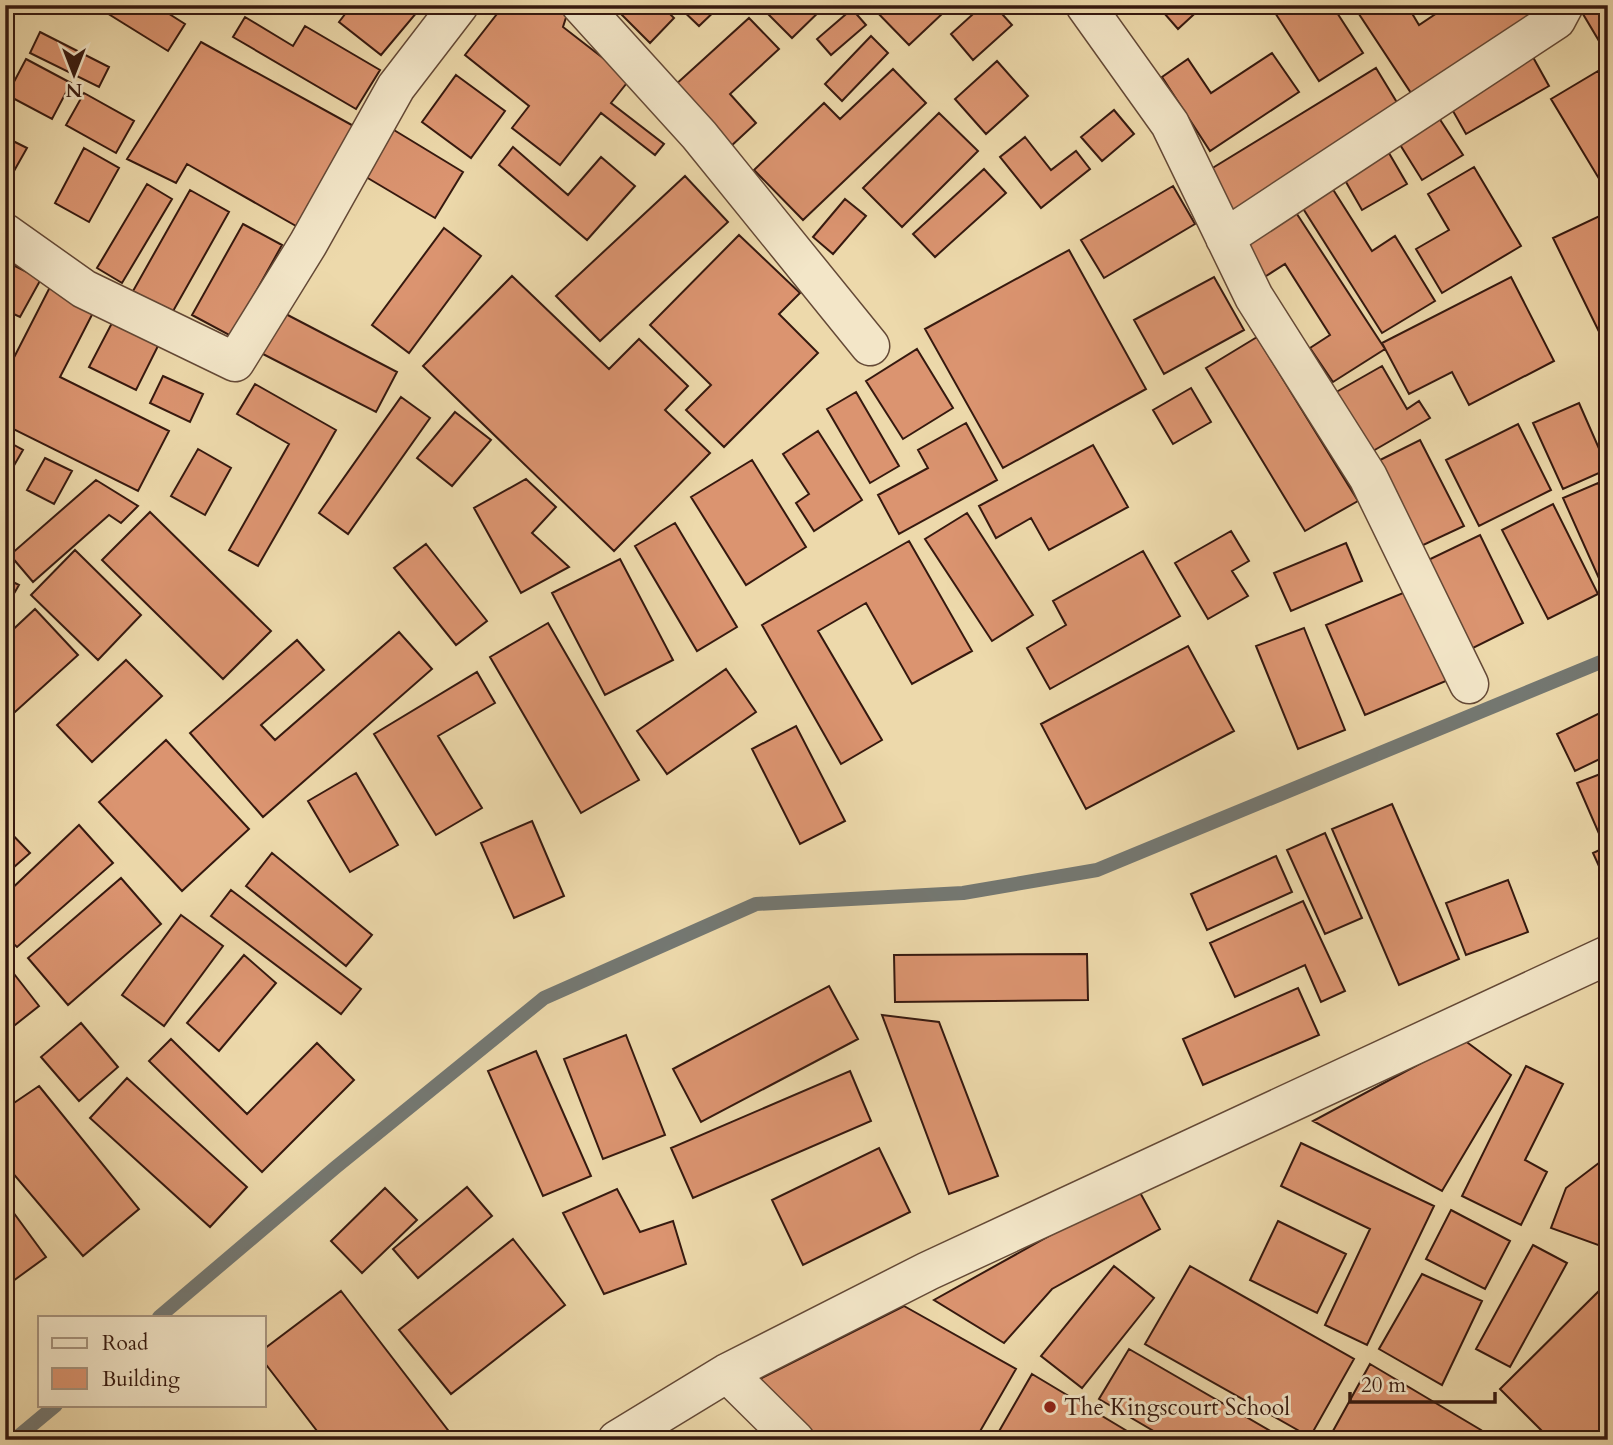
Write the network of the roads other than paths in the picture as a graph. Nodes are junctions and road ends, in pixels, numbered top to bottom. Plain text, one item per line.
1 (459, 5) edge
2 (580, 5) edge
3 (1085, 5) edge
4 (1564, 5) edge
5 (5, 233) edge
6 (1225, 238) junction
7 (870, 346) dead end
8 (1469, 684) dead end
9 (1608, 955) edge
10 (727, 1373) junction
11 (617, 1440) edge
12 (795, 1440) edge

1 - 5 street
2 - 7 street
3 - 6 street
4 - 6 street
6 - 8 street
9 - 10 street
10 - 11 street
10 - 12 street

